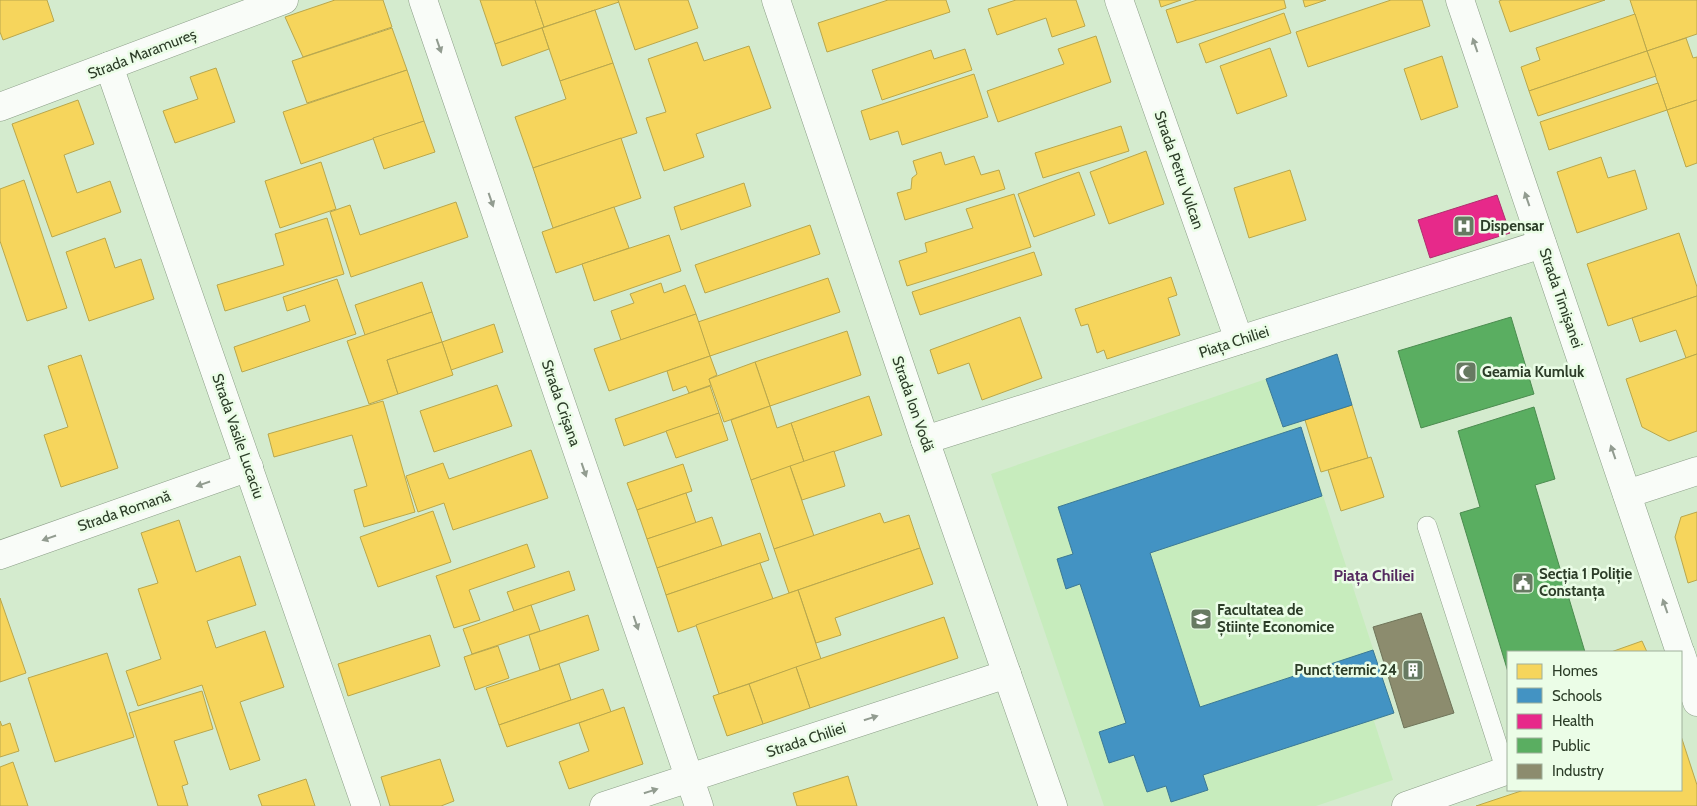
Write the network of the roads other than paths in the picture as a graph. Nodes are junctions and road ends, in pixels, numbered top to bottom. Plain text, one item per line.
1 (284, 0) edge
2 (423, 0) edge
3 (776, 0) edge
4 (1119, 0) edge
5 (1460, 0) edge
6 (109, 66) junction
7 (0, 107) edge
8 (1542, 244) junction
9 (1238, 340) junction
10 (925, 440) junction
11 (249, 467) junction
12 (1697, 471) edge
13 (1627, 494) junction
14 (1427, 526) dead end
15 (0, 555) edge
16 (1679, 651) edge
17 (1682, 659) edge
18 (1007, 674) junction
19 (1697, 702) edge
20 (1697, 708) edge
21 (1682, 713) edge
22 (1507, 771) edge
23 (689, 778) junction
24 (366, 806) edge
25 (604, 806) edge
26 (699, 806) edge
27 (1053, 806) edge
28 (1406, 806) edge

1 - 6 street, Strada Maramureș
2 -> 23 street, Strada Crișana
3 - 10 street, Strada Ion Vodă
4 - 9 street, Strada Petru Vulcan
8 -> 5 street, Strada Timișanei
6 - 7 street, Strada Maramureș
6 - 11 street, Strada Vasile Lucaciu
8 - 9 street, Piața Chiliei
13 -> 8 street, Strada Timișanei
9 - 10 street, Piața Chiliei
10 - 18 street, Strada Ion Vodă
11 -> 15 street, Strada Romană
11 - 24 street, Strada Vasile Lucaciu
12 - 13 street
16 -> 13 street, Strada Timișanei
14 - 22 lane
17 - 19 street, Strada Timișanei
23 -> 18 street, Strada Chiliei
18 - 27 street, Strada Ion Vodă
20 - 21 street
22 - 28 street
25 -> 23 street, Strada Chiliei
23 - 26 street, Strada Crișana

